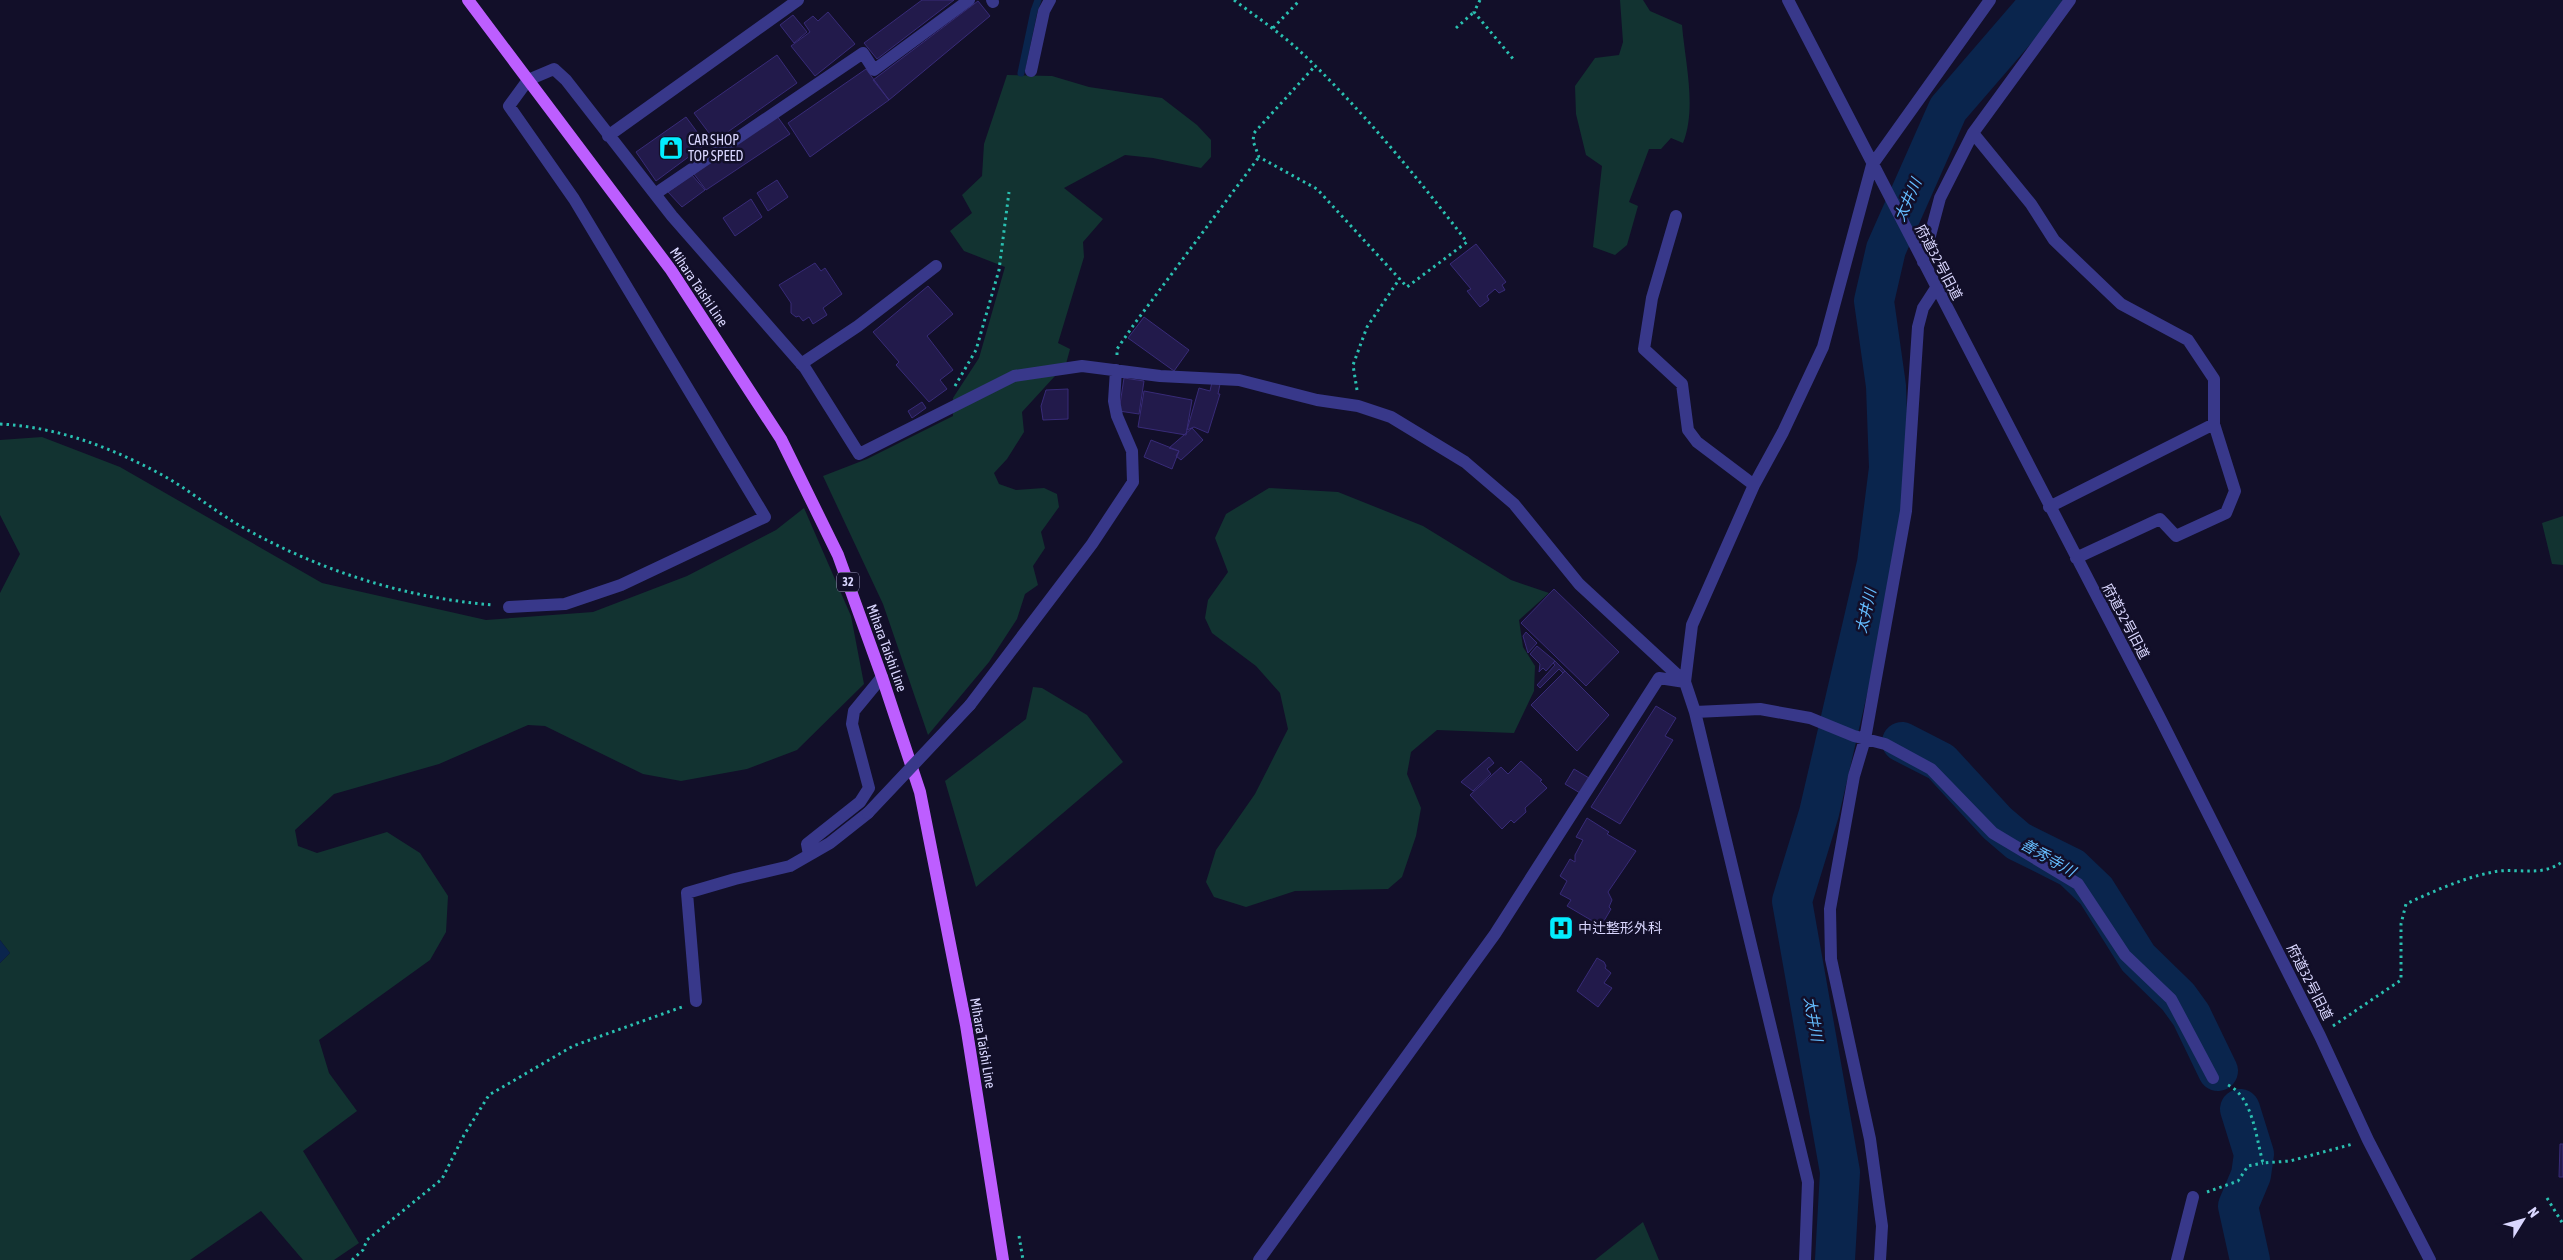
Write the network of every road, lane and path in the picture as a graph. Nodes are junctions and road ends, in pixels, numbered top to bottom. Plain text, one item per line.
1 (468, 0) edge
2 (798, 0) edge
3 (969, 0) edge
4 (1050, 0) edge
5 (1234, 0) edge
6 (1300, 0) edge
7 (1480, 0) edge
8 (1788, 0) edge
9 (1990, 0) edge
10 (2070, 0) edge
11 (1474, 12) junction
12 (1273, 28) junction
13 (1456, 28) dead end
14 (1514, 60) dead end
15 (1315, 66) junction
16 (1031, 71) dead end
17 (528, 80) junction
18 (1973, 133) junction
19 (608, 136) junction
20 (1259, 157) junction
21 (1872, 165) junction
22 (1009, 192) dead end
23 (655, 194) junction
24 (1676, 216) dead end
25 (1923, 262) junction
26 (936, 266) dead end
27 (1400, 278) junction
28 (1936, 288) junction
29 (801, 364) junction
30 (1116, 370) junction
31 (1358, 406) junction
32 (943, 411) junction
33 (0, 424) edge
34 (2214, 424) junction
35 (1754, 485) junction
36 (2049, 507) junction
37 (2076, 558) junction
38 (509, 606) joint
39 (882, 677) junction
40 (1685, 682) junction
41 (1695, 712) junction
42 (1860, 737) junction
43 (809, 855) junction
44 (2563, 862) edge
45 (696, 1001) joint
46 (2320, 1036) junction
47 (2213, 1078) joint
48 (2368, 1140) junction
49 (2261, 1164) junction
50 (2193, 1197) joint
51 (2547, 1198) dead end
52 (2563, 1224) edge
53 (1018, 1231) dead end
54 (352, 1260) edge
55 (1003, 1260) edge
56 (1023, 1260) edge
57 (1259, 1260) edge
58 (1805, 1260) edge
59 (1880, 1260) edge
60 (2177, 1260) edge
61 (2430, 1260) edge

1 - 17 main road, Mihara Taishi Line / 32
2 - 19 street
3 - 23 street
4 - 16 street
5 - 12 path
6 - 12 path
7 - 11 path
8 - 21 street, 府道32号旧道
9 - 21 street
10 - 18 street
11 - 13 path
11 - 14 path
12 - 15 path
15 - 20 path
15 - 27 path
17 - 19 street
17 - 38 street
17 - 39 main road, Mihara Taishi Line / 32
18 - 25 street
18 - 34 street
19 - 23 street
20 - 27 path
20 - 30 path
21 - 25 street, 府道32号旧道
21 - 35 street
22 - 32 path
23 - 29 street
24 - 35 street
25 - 28 street, 府道32号旧道
26 - 29 street
27 - 31 path
28 - 36 street, 府道32号旧道
28 - 42 street
29 - 32 street
30 - 31 street
30 - 32 street
30 - 43 street, bridge
31 - 40 street
33 - 38 path
34 - 36 street
34 - 37 street
35 - 40 street
36 - 37 street, 府道32号旧道
37 - 46 street, 府道32号旧道
39 - 43 street
39 - 55 main road, Mihara Taishi Line / 32
40 - 41 street
40 - 57 street
41 - 42 street
41 - 58 street
42 - 47 street
42 - 59 street
43 - 45 street
44 - 46 path
45 - 54 path
46 - 48 street, 府道32号旧道
47 - 49 path
48 - 49 path
48 - 61 street, 府道32号旧道
49 - 50 path
50 - 60 street
51 - 52 path
53 - 56 path

